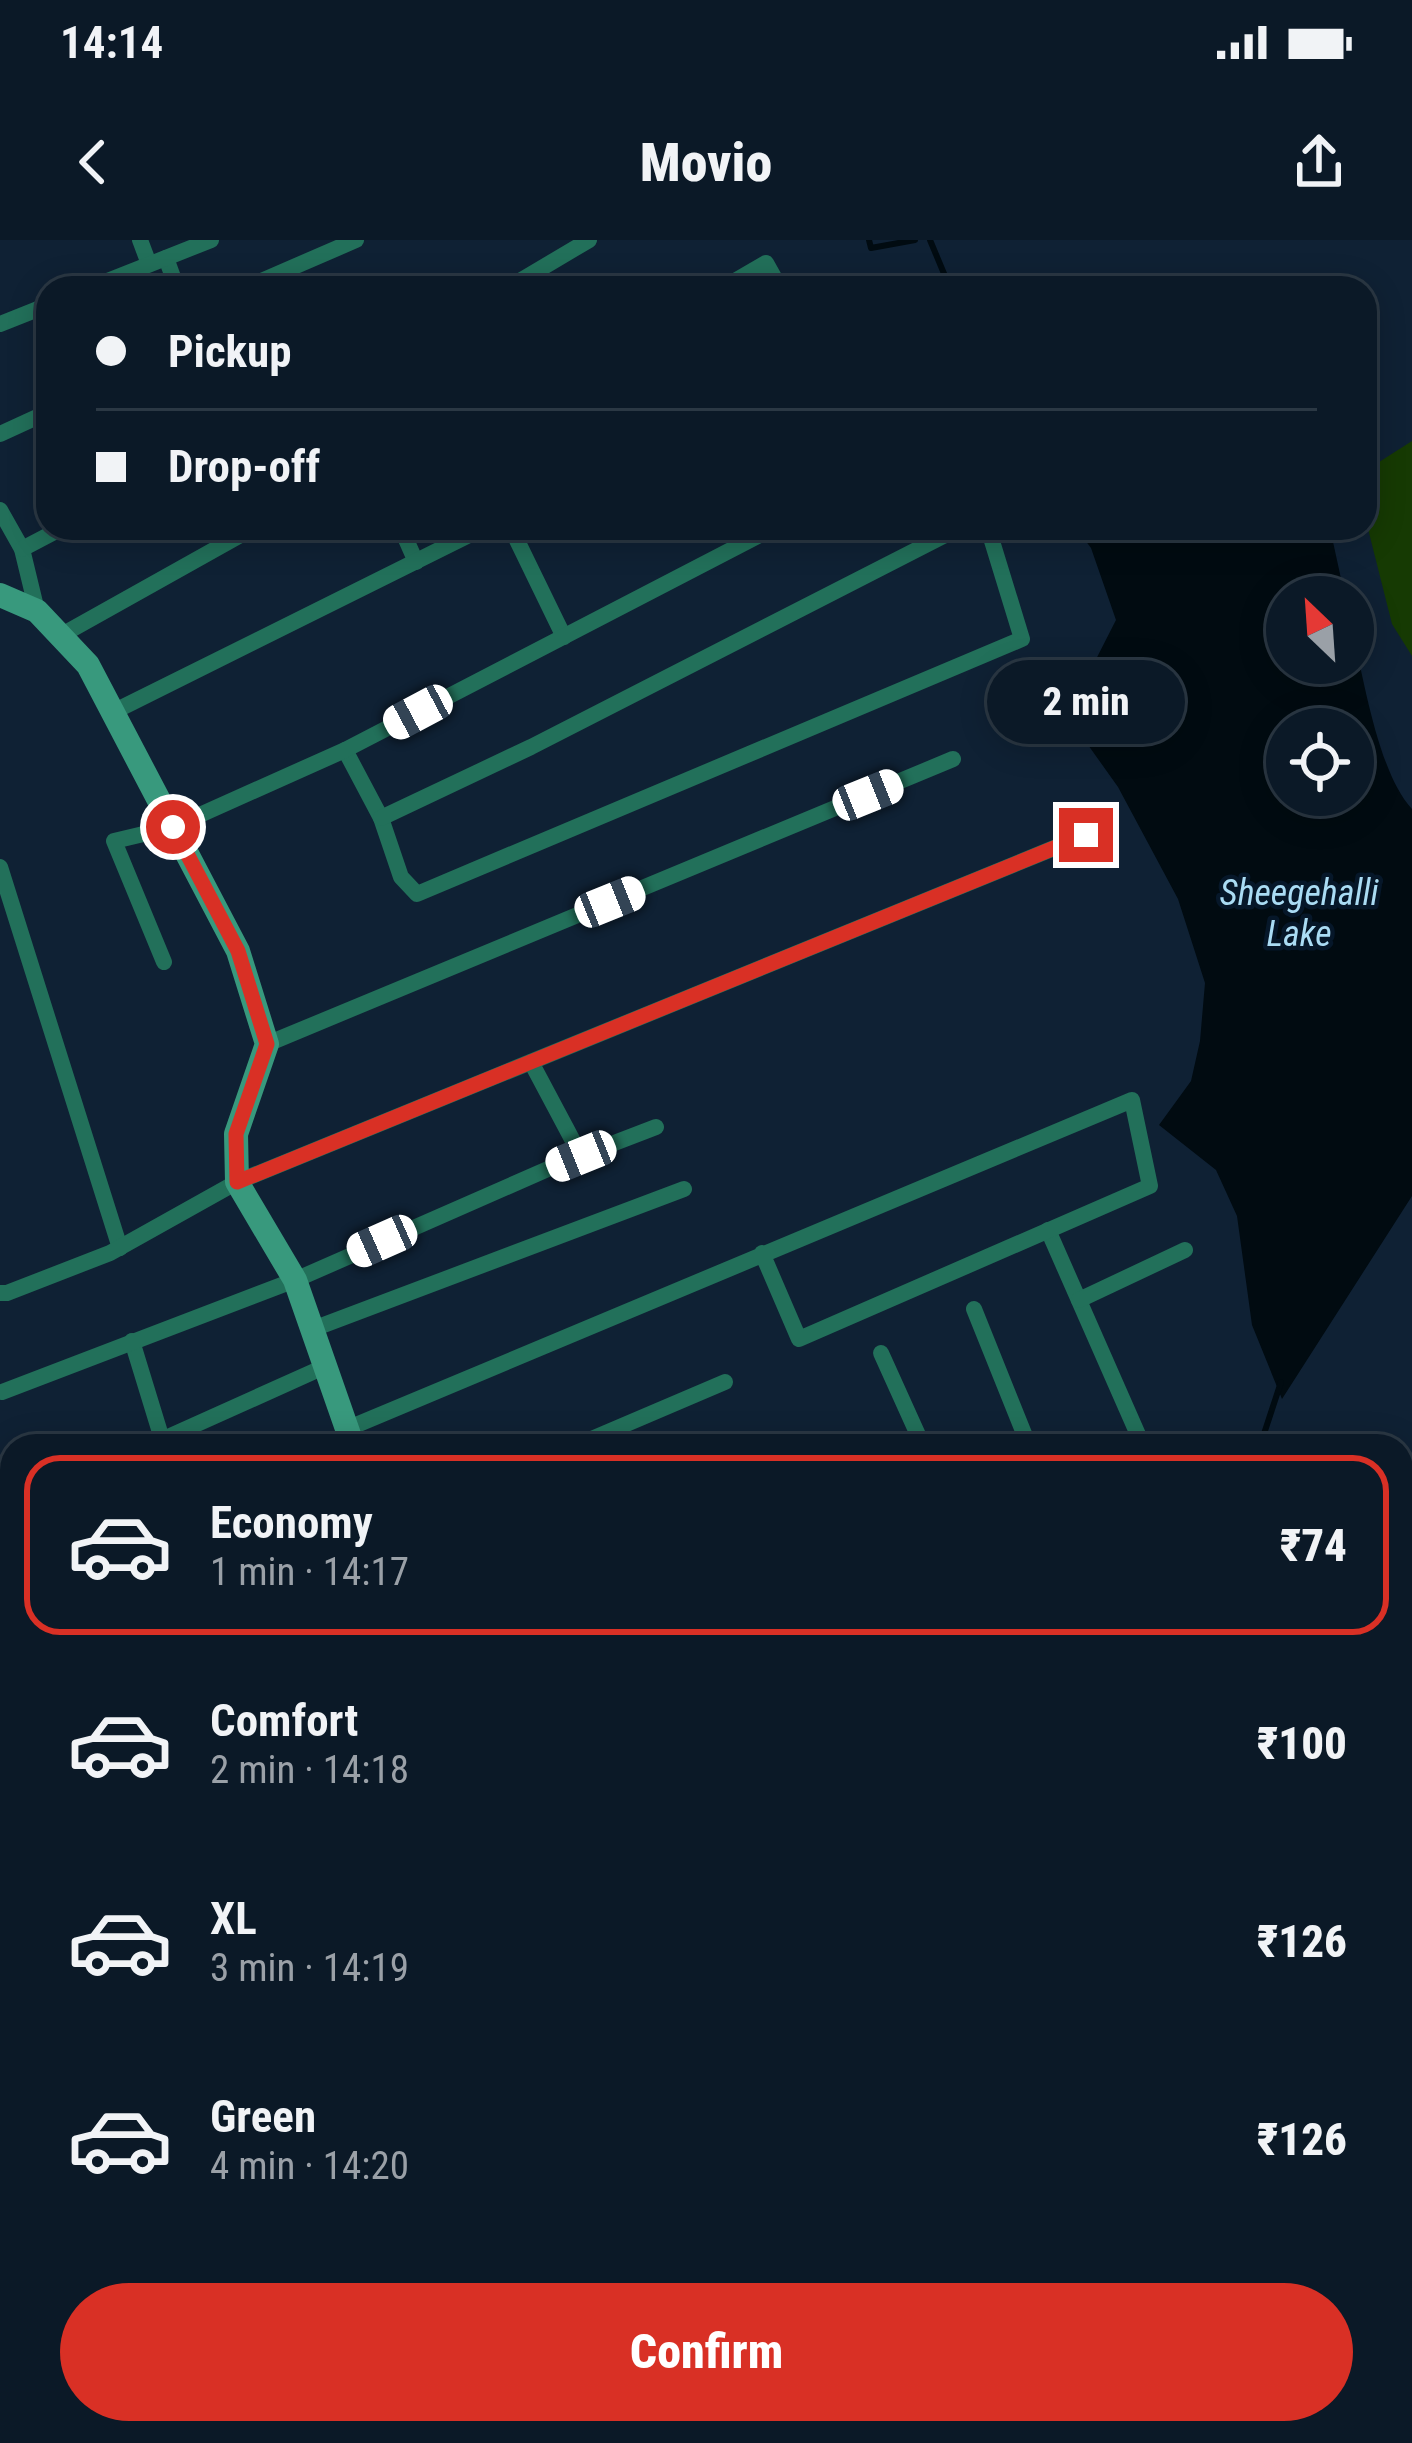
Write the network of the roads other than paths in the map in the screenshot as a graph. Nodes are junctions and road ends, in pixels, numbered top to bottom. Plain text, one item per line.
1 (140, 240) edge
2 (212, 240) edge
3 (356, 240) edge
4 (590, 240) edge
5 (158, 261) junction
6 (120, 276) edge
7 (169, 276) edge
8 (273, 276) edge
9 (543, 276) edge
10 (743, 276) edge
11 (774, 276) edge
12 (36, 310) edge
13 (0, 324) edge
14 (36, 418) edge
15 (0, 434) edge
16 (0, 510) edge
17 (39, 540) edge
18 (232, 540) edge
19 (406, 540) edge
20 (459, 540) edge
21 (517, 540) edge
22 (750, 540) edge
23 (936, 540) edge
24 (992, 540) edge
25 (22, 549) junction
26 (416, 562) junction
27 (0, 596) edge
28 (37, 610) junction
29 (60, 636) junction
30 (563, 637) junction
31 (113, 712) junction
32 (345, 750) junction
33 (953, 759) dead end
34 (381, 818) junction
35 (173, 827) junction
36 (1086, 835) dead end
37 (0, 867) edge
38 (164, 962) dead end
39 (267, 1044) junction
40 (531, 1062) junction
41 (656, 1127) dead end
42 (581, 1156) junction
43 (237, 1182) junction
44 (684, 1190) dead end
45 (1048, 1230) junction
46 (120, 1248) junction
47 (1185, 1250) dead end
48 (762, 1253) junction
49 (295, 1280) junction
50 (0, 1293) edge
51 (1079, 1300) junction
52 (974, 1310) dead end
53 (313, 1329) junction
54 (132, 1341) junction
55 (881, 1353) dead end
56 (326, 1366) junction
57 (724, 1382) dead end
58 (2, 1392) edge
59 (153, 1434) edge
60 (175, 1434) edge
61 (350, 1434) edge
62 (358, 1434) edge
63 (603, 1434) edge
64 (918, 1434) edge
65 (1024, 1434) edge
66 (1137, 1434) edge

1 - 5 street
2 - 5 street
3 - 8 street
4 - 9 street
5 - 6 street
5 - 7 street
10 - 11 street
12 - 13 street
14 - 15 street
16 - 25 street
17 - 25 street
18 - 29 street
19 - 26 street
20 - 26 street
21 - 30 street
22 - 30 street
23 - 34 street
24 - 34 street
25 - 28 street
26 - 31 street
27 - 28 street
28 - 29 street
29 - 31 street
30 - 32 street
31 - 35 street
32 - 34 street
32 - 35 street
33 - 39 street
35 - 38 street
35 - 39 street
36 - 40 street
37 - 46 street
39 - 43 street
40 - 42 street
40 - 43 street
41 - 42 street
42 - 49 street
43 - 46 street
43 - 49 street
44 - 53 street
45 - 48 street
45 - 48 street
45 - 51 street
46 - 50 street
47 - 51 street
48 - 62 street
49 - 53 street
49 - 54 street
51 - 66 street
52 - 65 street
53 - 56 street
54 - 58 street
54 - 59 street
55 - 64 street
56 - 60 street
56 - 61 street
57 - 63 street

